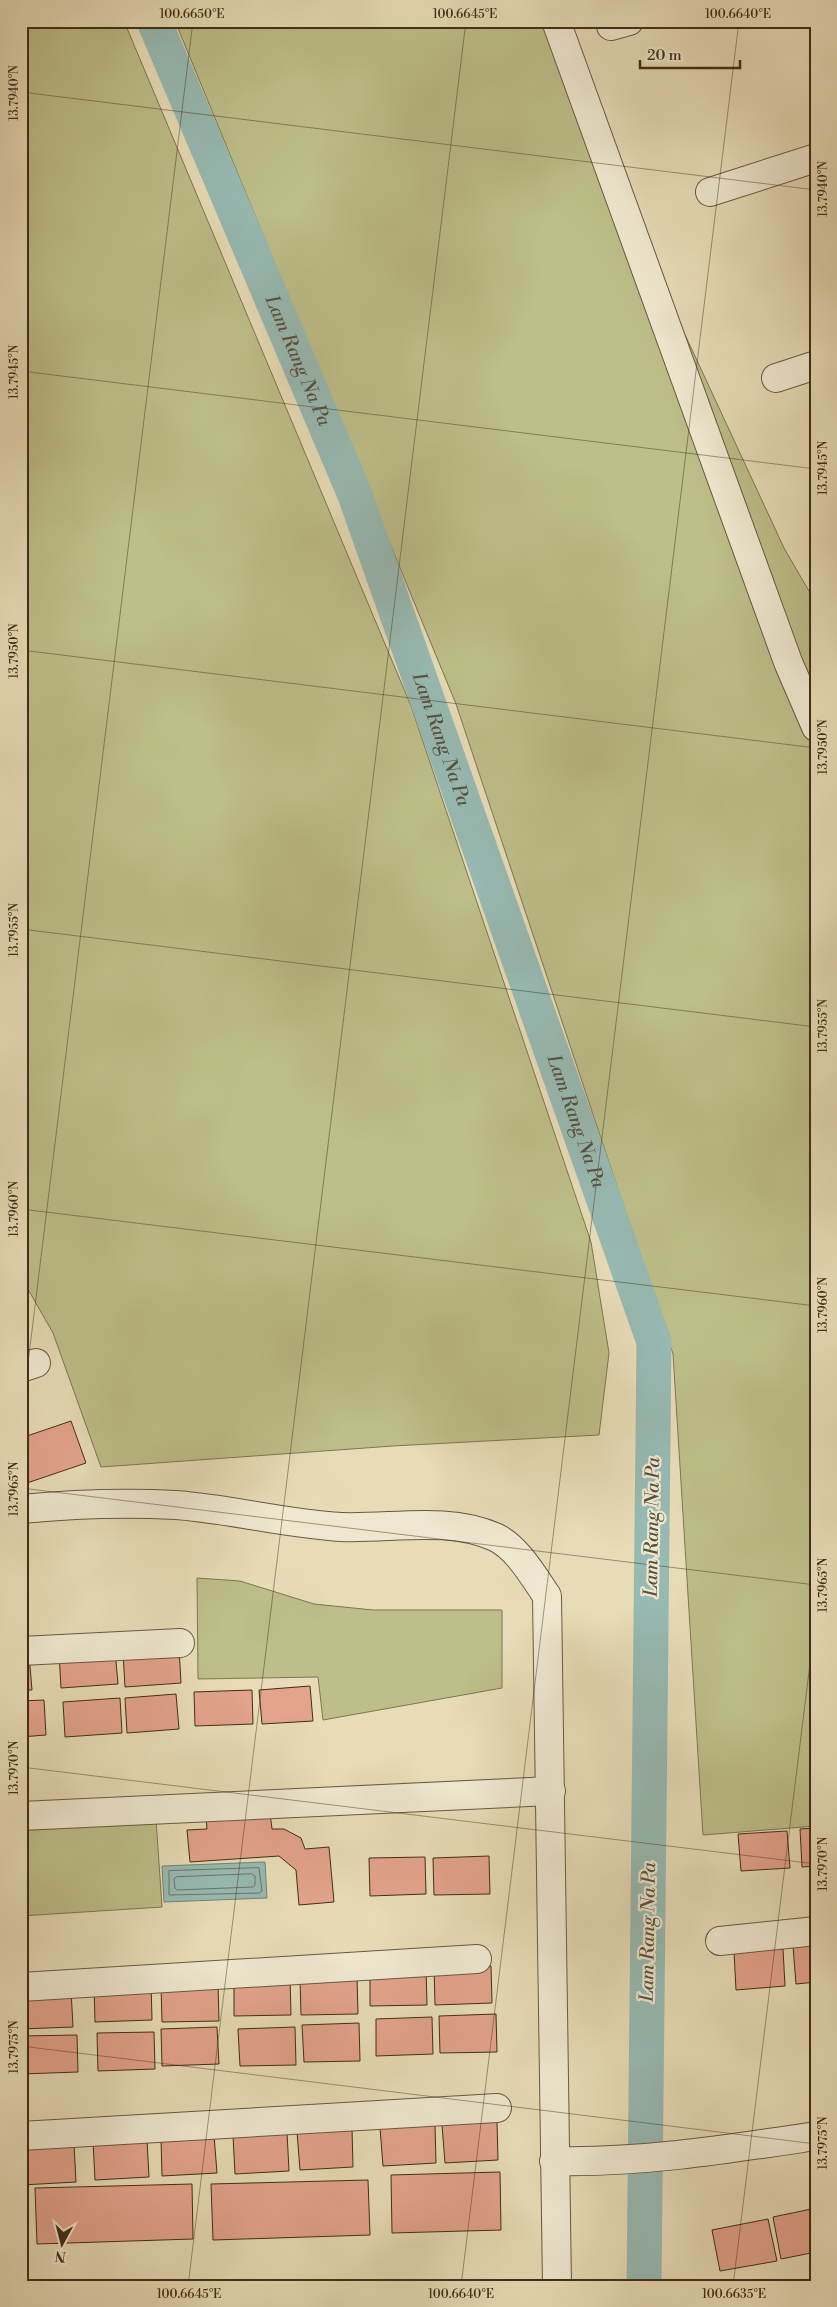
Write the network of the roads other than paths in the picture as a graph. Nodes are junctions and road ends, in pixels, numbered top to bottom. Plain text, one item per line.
1 (556, 21) edge
2 (816, 158) edge
3 (710, 192) dead end
4 (816, 366) edge
5 (776, 378) dead end
6 (816, 727) edge
7 (21, 1509) edge
8 (180, 1643) dead end
9 (21, 1651) edge
10 (551, 1791) junction
11 (21, 1816) edge
12 (816, 1932) edge
13 (720, 1941) dead end
14 (477, 1958) dead end
15 (21, 1986) edge
16 (497, 2108) dead end
17 (21, 2136) edge
18 (816, 2136) edge
19 (554, 2161) junction
20 (557, 2286) edge

1 - 6 street
2 - 3 street
4 - 5 street
7 - 10 street
8 - 9 street
10 - 11 street
10 - 19 street
12 - 13 street
14 - 15 street
16 - 17 street
18 - 19 street
19 - 20 street

